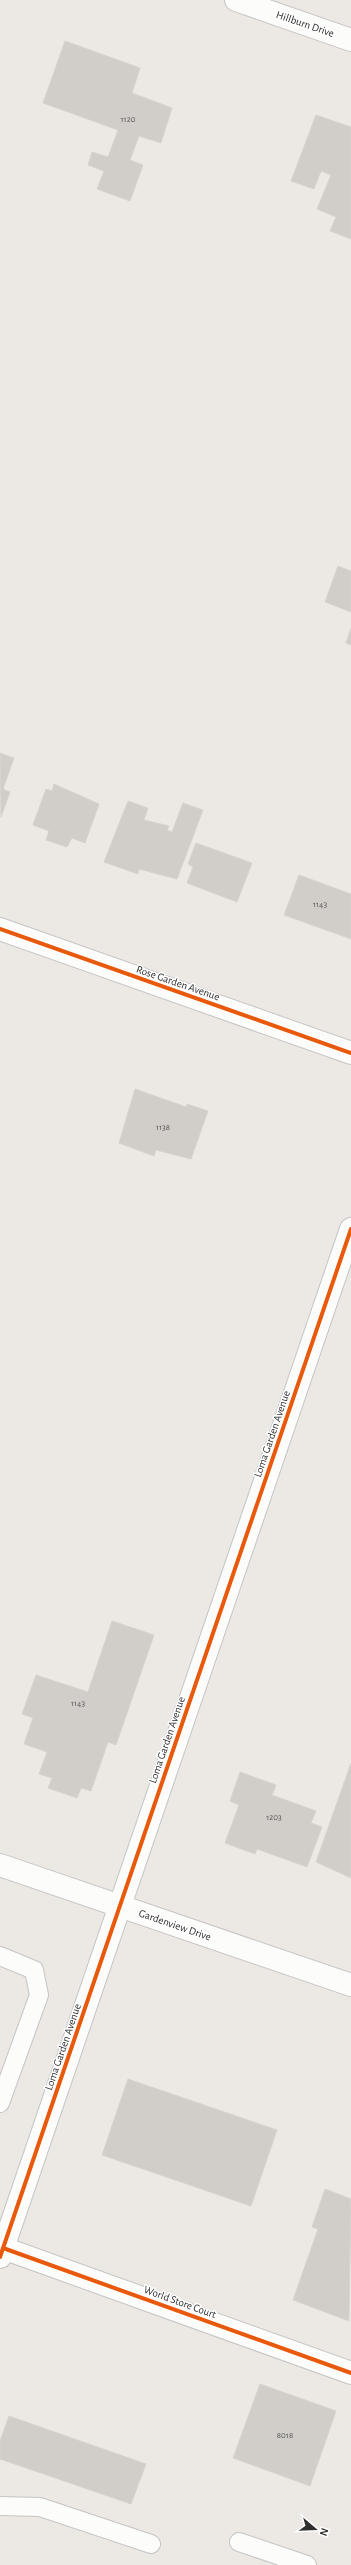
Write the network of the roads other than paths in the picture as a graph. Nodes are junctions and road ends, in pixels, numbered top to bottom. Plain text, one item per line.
1 (236, 0) edge
2 (351, 40) edge
3 (0, 930) edge
4 (351, 1053) edge
5 (351, 1229) edge
6 (0, 1865) edge
7 (120, 1906) junction
8 (0, 1956) edge
9 (351, 1986) edge
10 (0, 2103) edge
11 (2, 2252) edge
12 (351, 2374) edge
13 (0, 2506) edge
14 (239, 2542) dead end
15 (150, 2544) dead end
16 (307, 2565) edge

1 - 2 street, Hillburn Drive
3 - 4 street, Rose Garden Avenue
5 - 7 street, Loma Garden Avenue
6 - 7 street, Gardenview Drive
7 - 9 street, Gardenview Drive
7 - 11 street, Loma Garden Avenue
8 - 10 lane
11 - 12 street, World Store Court
13 - 15 lane
14 - 16 lane

